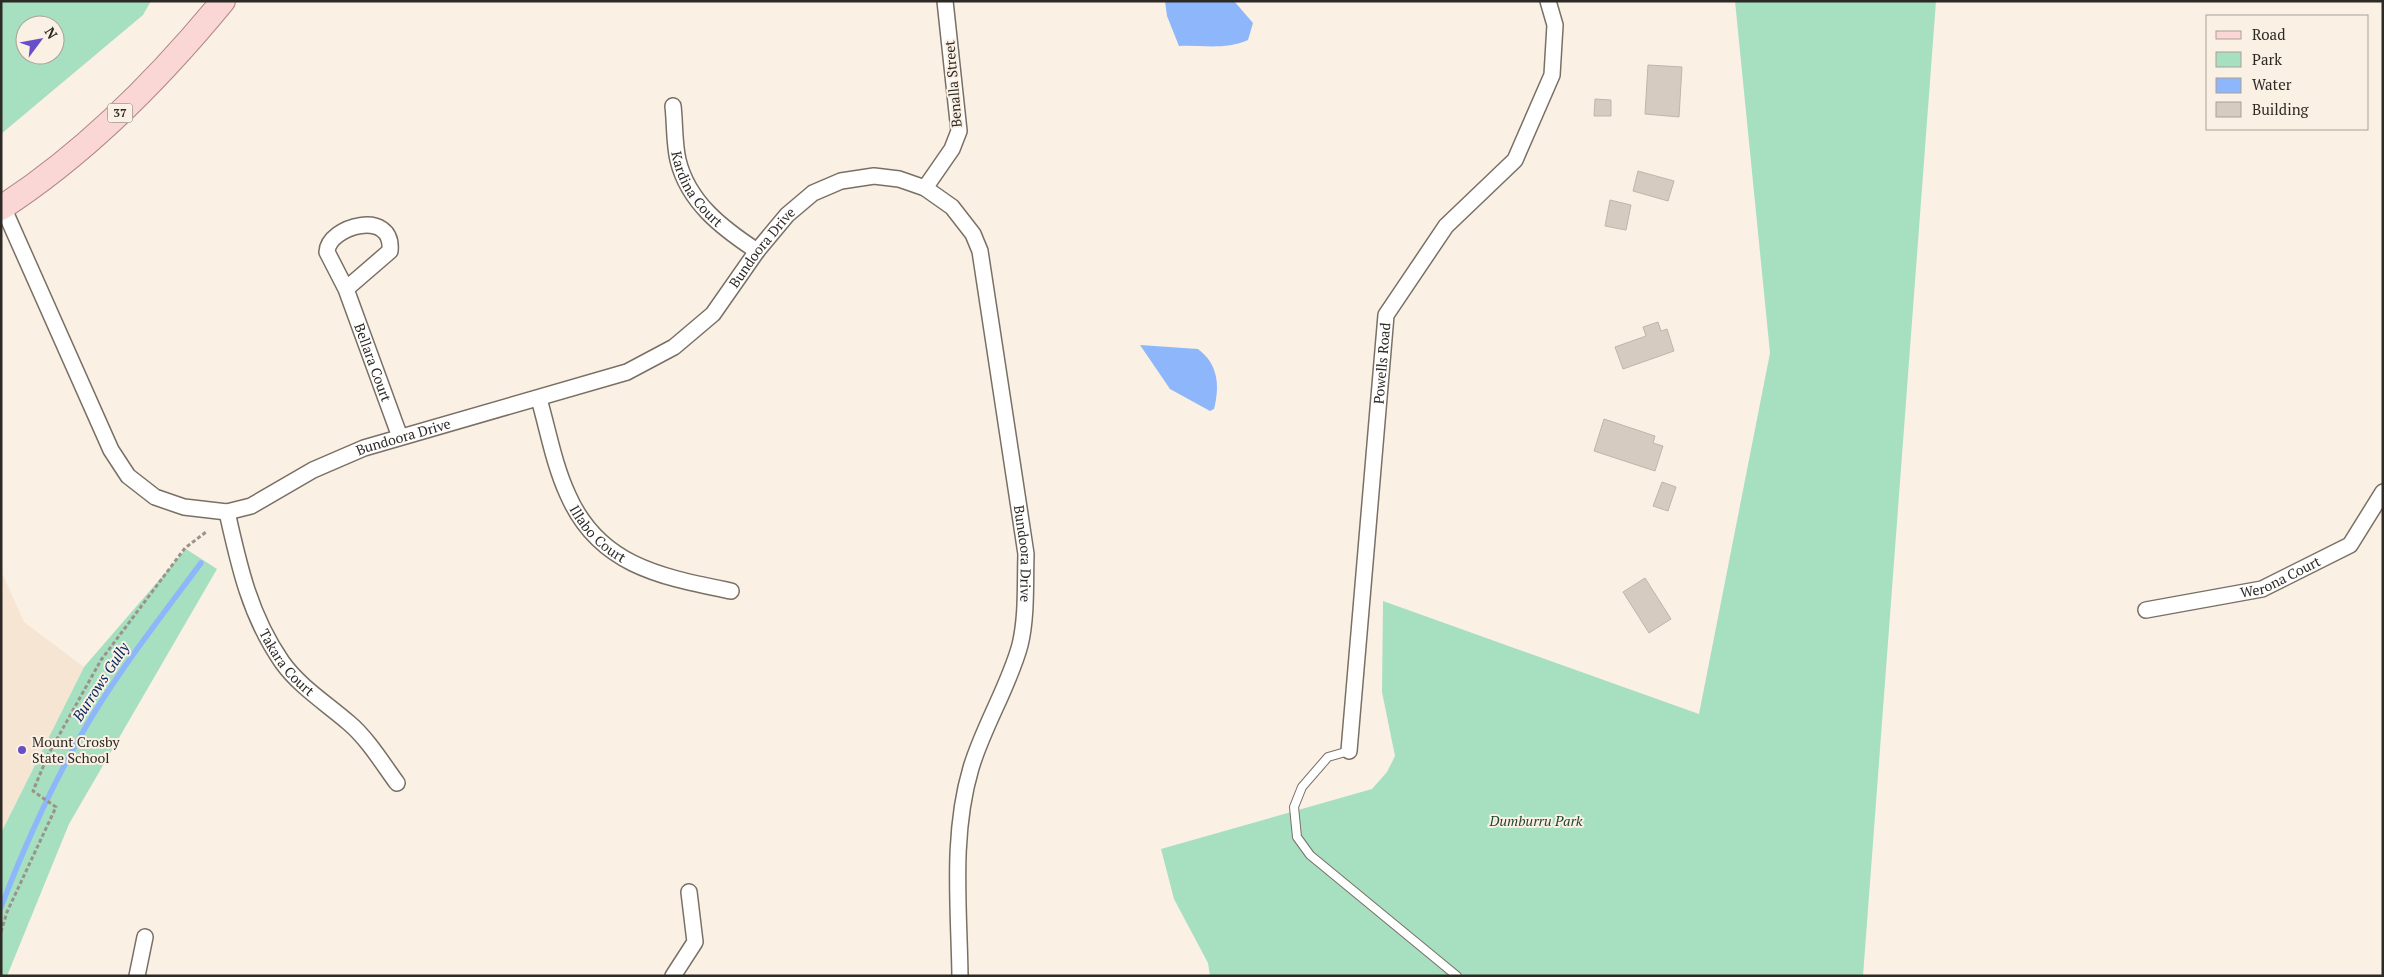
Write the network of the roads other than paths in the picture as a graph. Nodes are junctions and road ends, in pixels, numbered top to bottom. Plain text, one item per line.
1 (223, 1) edge
2 (945, 1) edge
3 (1548, 1) edge
4 (673, 106) dead end
5 (925, 188) junction
6 (2, 207) edge
7 (756, 251) junction
8 (346, 289) junction
9 (539, 399) junction
10 (400, 437) junction
11 (2383, 492) edge
12 (227, 512) junction
13 (731, 591) dead end
14 (2146, 610) dead end
15 (1349, 751) joint
16 (397, 782) dead end
17 (689, 892) dead end
18 (145, 937) dead end
19 (137, 976) edge
20 (673, 976) edge
21 (960, 976) edge
22 (1457, 976) edge

1 - 6 main road, 37
2 - 5 street, Benalla Street
3 - 15 street, Powells Road
4 - 7 street, Kardina Court
5 - 7 street, Bundoora Drive
5 - 21 street, Bundoora Drive
6 - 12 street, Bundoora Drive
7 - 9 street, Bundoora Drive
8 - 8 street, Bellara Court
8 - 10 street, Bellara Court
9 - 10 street, Bundoora Drive
9 - 13 street, Illabo Court
10 - 12 street, Bundoora Drive
11 - 14 street, Werona Court
12 - 16 street, Takara Court
15 - 22 lane
17 - 20 street
18 - 19 street

